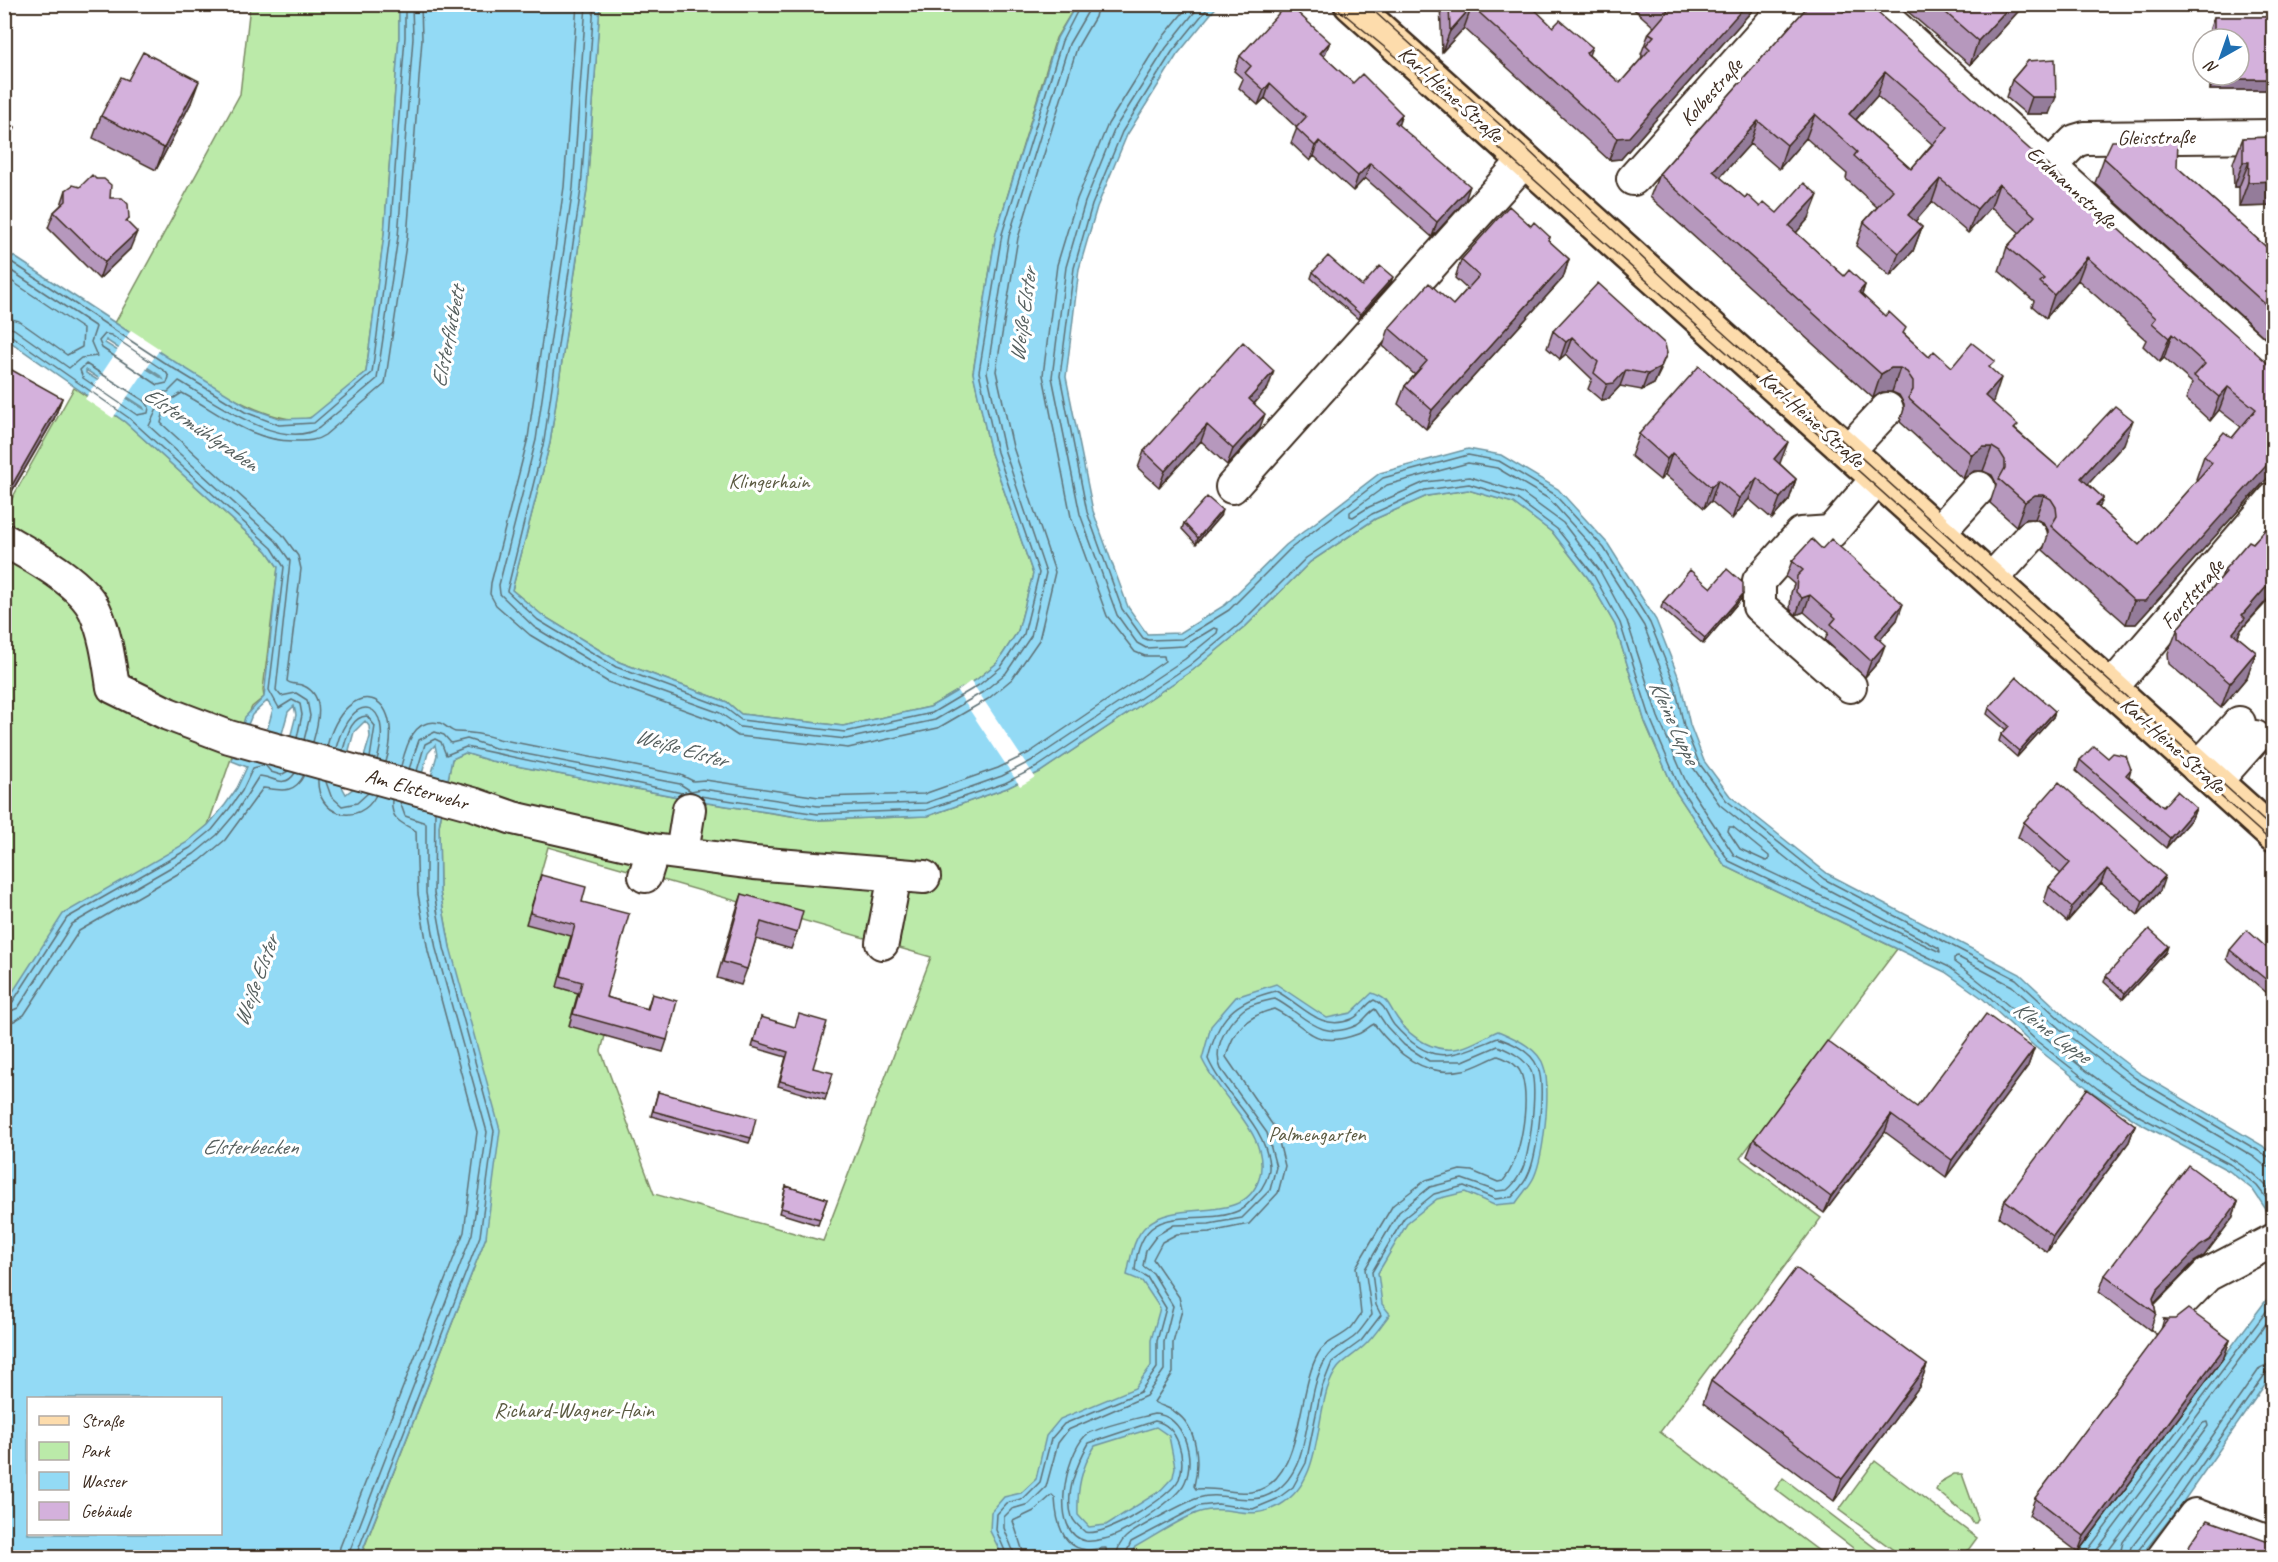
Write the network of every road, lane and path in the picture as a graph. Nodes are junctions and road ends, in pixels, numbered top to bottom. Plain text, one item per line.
1 (1350, 4) edge
2 (1789, 4) edge
3 (1870, 4) edge
4 (2274, 136) edge
5 (1525, 160) junction
6 (2049, 166) junction
7 (1633, 179) dead end
8 (2274, 369) edge
9 (1887, 409) dead end
10 (1848, 452) junction
11 (1878, 478) junction
12 (1232, 487) dead end
13 (1979, 488) dead end
14 (2274, 499) edge
15 (1938, 533) junction
16 (2031, 536) dead end
17 (5, 540) edge
18 (1991, 580) junction
19 (1850, 686) dead end
20 (2111, 688) junction
21 (2247, 730) dead end
22 (2207, 775) junction
23 (689, 809) dead end
24 (2274, 835) edge
25 (660, 860) junction
26 (882, 943) dead end
27 (2274, 1240) edge
28 (2164, 1319) edge
29 (2274, 1544) edge
30 (2163, 1557) edge

1 - 5 main road, Karl-Heine-Straße
2 - 7 street, Kolbestraße
3 - 6 street, Erdmannstraße
4 - 6 street, Gleisstraße
5 - 10 main road, Karl-Heine-Straße
5 - 12 street
6 - 8 street, Erdmannstraße
9 - 10 street
10 - 11 main road, Karl-Heine-Straße
11 - 15 main road, Karl-Heine-Straße
11 - 19 street
13 - 15 street
14 - 20 street, Forststraße
15 - 18 main road, Karl-Heine-Straße
16 - 18 street
17 - 25 street, Am Elsterwehr
18 - 20 main road, Karl-Heine-Straße
20 - 22 main road, Karl-Heine-Straße
21 - 22 street
22 - 24 main road, Karl-Heine-Straße
23 - 25 street
25 - 26 street, Am Elsterwehr
27 - 28 street
29 - 30 street

